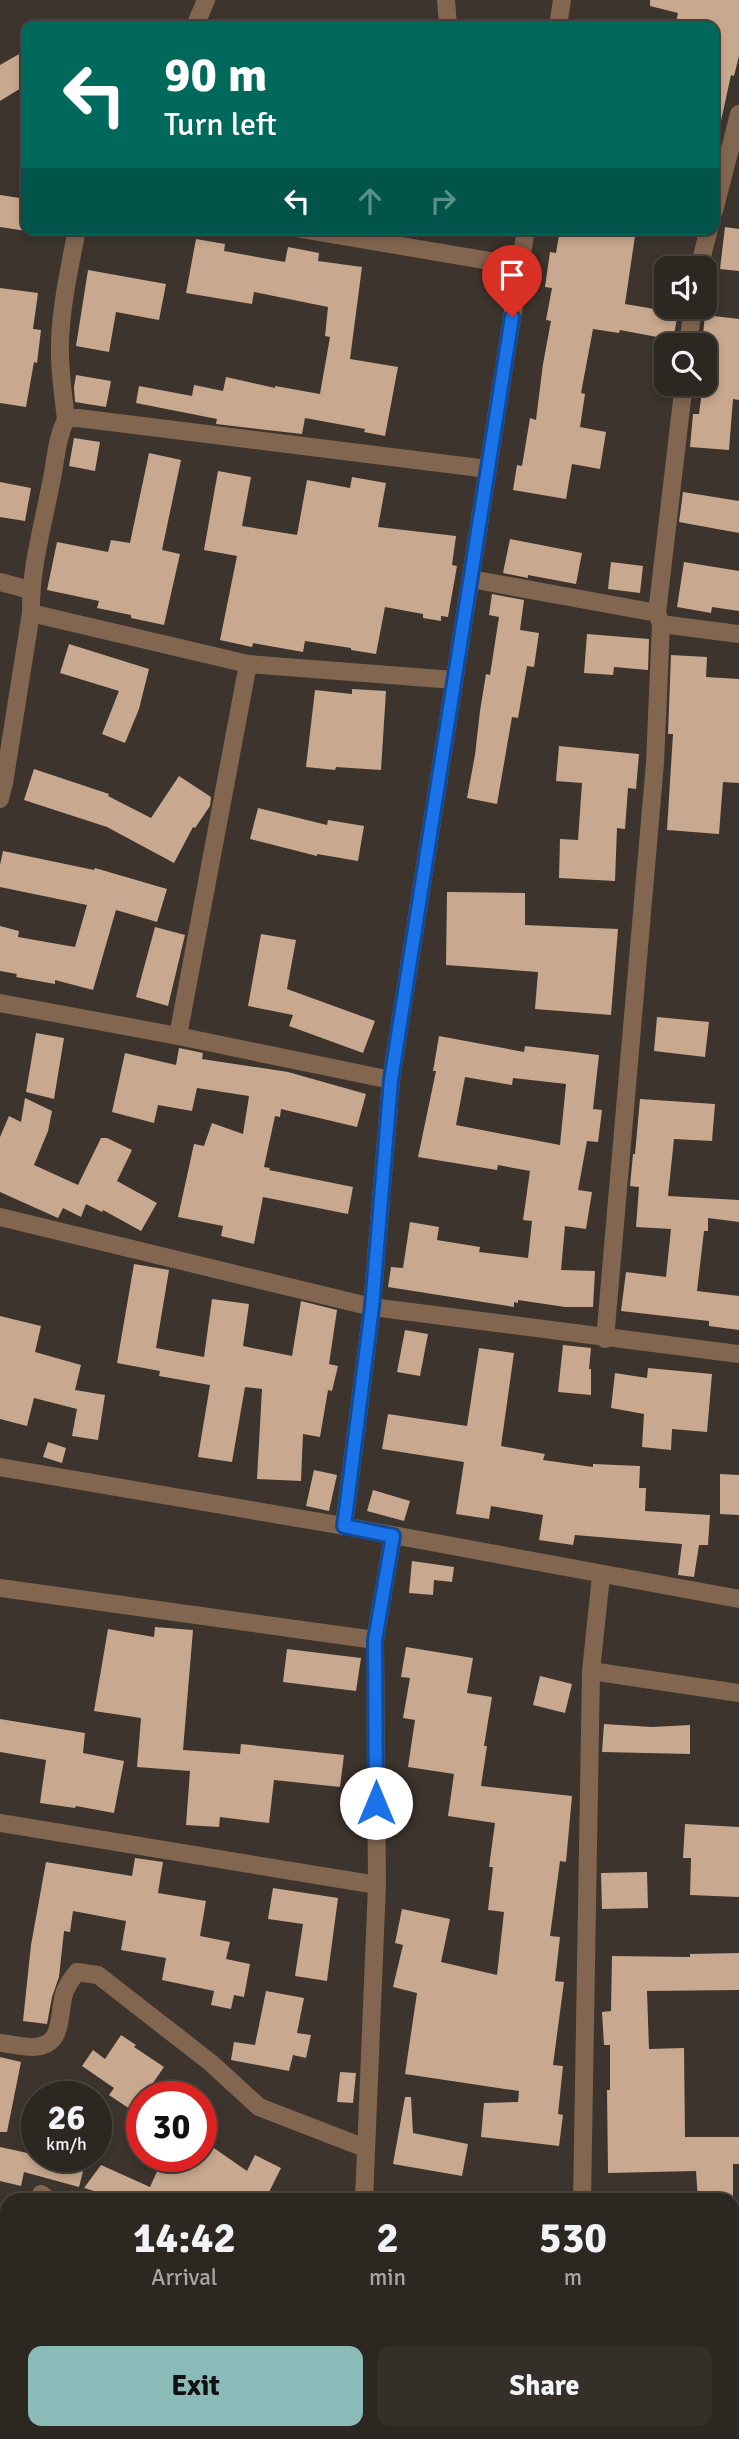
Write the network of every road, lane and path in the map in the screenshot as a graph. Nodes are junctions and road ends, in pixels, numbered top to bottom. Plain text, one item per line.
1 (206, 0) edge
2 (446, 0) edge
3 (562, 0) edge
4 (197, 21) edge
5 (448, 21) edge
6 (559, 21) edge
7 (739, 114) edge
8 (719, 192) edge
9 (76, 235) edge
10 (337, 235) edge
11 (525, 235) edge
12 (707, 235) edge
13 (702, 256) edge
14 (520, 266) junction
15 (683, 396) edge
16 (66, 419) junction
17 (488, 469) junction
18 (471, 579) junction
19 (0, 582) edge
20 (30, 590) junction
21 (31, 613) junction
22 (659, 618) junction
23 (739, 634) edge
24 (248, 664) junction
25 (454, 680) junction
26 (1, 788) edge
27 (0, 1003) edge
28 (178, 1036) junction
29 (391, 1080) junction
30 (0, 1217) edge
31 (372, 1307) junction
32 (605, 1339) junction
33 (739, 1354) edge
34 (0, 1467) edge
35 (344, 1526) junction
36 (393, 1536) junction
37 (601, 1576) junction
38 (0, 1588) edge
39 (739, 1599) edge
40 (375, 1640) junction
41 (592, 1671) junction
42 (739, 1693) edge
43 (0, 1823) edge
44 (377, 1885) junction
45 (0, 2043) edge
46 (365, 2148) junction
47 (364, 2193) edge
48 (582, 2193) edge

1 - 4 street
2 - 5 street
3 - 6 street
7 - 8 street
9 - 16 street
10 - 14 street
11 - 14 street
12 - 13 street
14 - 17 street
15 - 22 street
16 - 17 street
16 - 20 street
17 - 18 street
18 - 22 street
18 - 25 street
19 - 20 street
20 - 21 street
21 - 24 street
21 - 26 street
22 - 23 street
22 - 32 street
24 - 25 street
24 - 28 street
25 - 29 street
27 - 28 street
28 - 29 street
29 - 31 street
30 - 31 street
31 - 32 street
31 - 35 street
32 - 33 street
34 - 35 street
35 - 36 street
36 - 37 street
36 - 40 street
37 - 39 street
37 - 41 street
38 - 40 street
40 - 44 street
41 - 42 street
41 - 48 street
43 - 44 street
44 - 46 street
45 - 46 street
46 - 47 street

